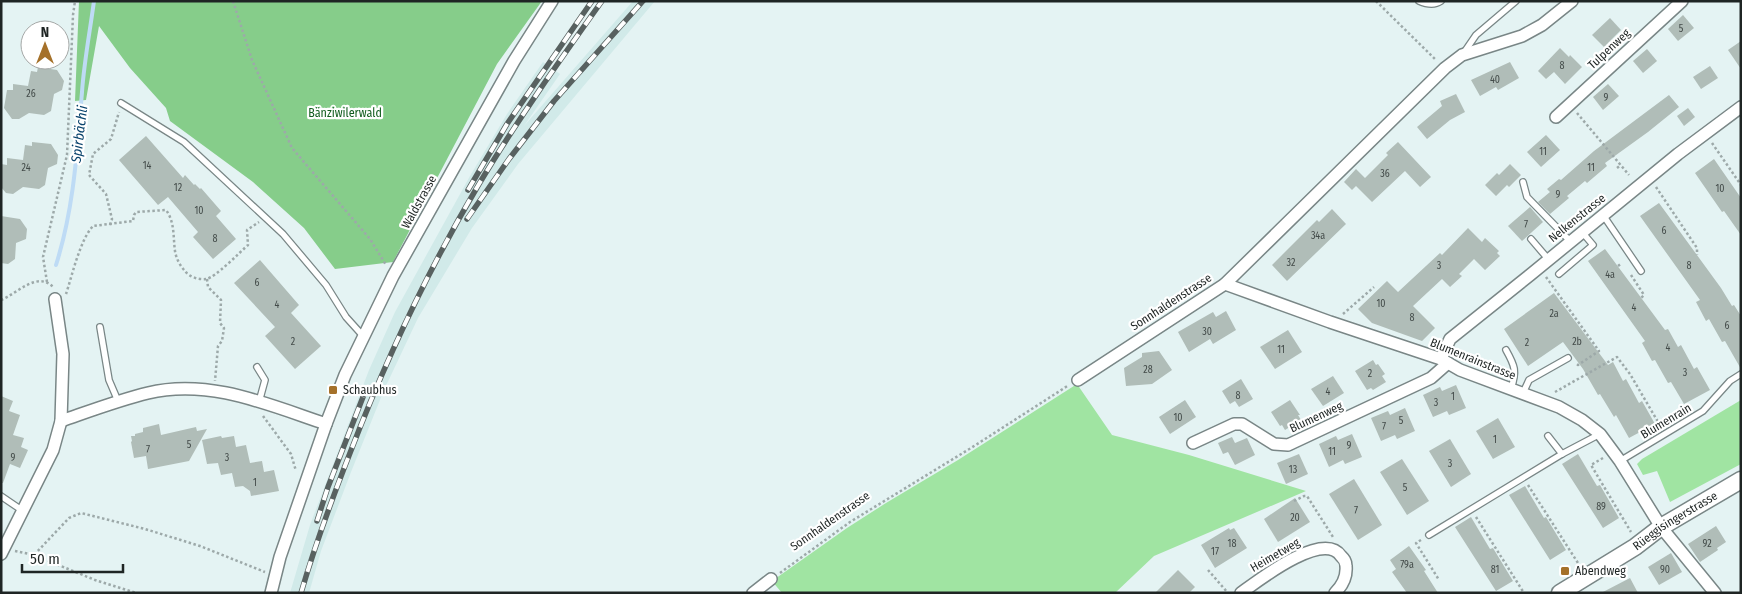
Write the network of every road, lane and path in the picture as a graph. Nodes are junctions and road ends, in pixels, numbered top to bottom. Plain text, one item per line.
1 (75, 1) edge
2 (233, 1) edge
3 (552, 1) edge
4 (1376, 1) edge
5 (1419, 1) edge
6 (1441, 1) edge
7 (1516, 1) edge
8 (1572, 1) edge
9 (1682, 1) edge
10 (1462, 55) junction
11 (1445, 68) junction
12 (121, 103) joint
13 (1570, 104) junction
14 (1741, 107) edge
15 (1556, 117) dead end
16 (1705, 134) junction
17 (1621, 165) junction
18 (1617, 168) dead end
19 (1629, 175) dead end
20 (1733, 175) junction
21 (1649, 177) junction
22 (1727, 178) dead end
23 (1523, 182) dead end
24 (1741, 185) edge
25 (1603, 215) junction
26 (265, 217) junction
27 (1676, 218) junction
28 (1672, 221) dead end
29 (110, 225) junction
30 (1582, 232) junction
31 (1531, 239) dead end
32 (1570, 241) junction
33 (1697, 255) dead end
34 (1622, 263) dead end
35 (1544, 264) junction
36 (1618, 266) dead end
37 (1641, 271) dead end
38 (1559, 274) dead end
39 (394, 276) junction
40 (207, 279) junction
41 (48, 282) junction
42 (1225, 284) junction
43 (1374, 287) dead end
44 (55, 299) junction
45 (1, 300) edge
46 (1336, 324) junction
47 (100, 327) dead end
48 (364, 337) junction
49 (1506, 350) dead end
50 (1568, 358) joint
51 (1444, 361) junction
52 (257, 367) dead end
53 (1741, 374) edge
54 (1078, 380) joint
55 (215, 383) dead end
56 (1511, 389) junction
57 (1523, 393) junction
58 (1551, 394) dead end
59 (118, 402) junction
60 (258, 402) junction
61 (262, 415) dead end
62 (62, 421) junction
63 (326, 424) junction
64 (1600, 434) junction
65 (1665, 434) junction
66 (1548, 436) dead end
67 (1192, 443) dead end
68 (1562, 454) junction
69 (1606, 456) dead end
70 (1620, 461) junction
71 (297, 472) dead end
72 (1524, 478) junction
73 (1741, 480) edge
74 (1, 496) edge
75 (1294, 501) dead end
76 (1471, 509) junction
77 (23, 511) junction
78 (1661, 527) junction
79 (1429, 535) joint
80 (1633, 535) dead end
81 (1332, 549) junction
82 (3, 552) edge
83 (34, 555) junction
84 (1578, 563) dead end
85 (1208, 570) dead end
86 (269, 574) dead end
87 (771, 579) joint
88 (1439, 580) dead end
89 (136, 593) edge
90 (271, 593) edge
91 (753, 593) edge
92 (1228, 593) edge
93 (1241, 593) edge
94 (1335, 593) edge
95 (1524, 593) edge
96 (1560, 593) edge
97 (1715, 593) edge

1 - 41 path
2 - 39 path
3 - 39 street, Waldstrasse
4 - 11 path
5 - 6 lane
7 - 10 lane
8 - 10 street, Sonnhaldenstrasse
9 - 13 street, Tulpenweg
10 - 11 street, Sonnhaldenstrasse
11 - 42 street, Sonnhaldenstrasse
12 - 26 lane
12 - 29 path
13 - 15 street, Tulpenweg
13 - 17 path
14 - 16 street, Nelkenstrasse
16 - 20 path
16 - 21 street, Nelkenstrasse
17 - 18 path
17 - 19 path
20 - 22 path
20 - 24 path
21 - 25 street, Nelkenstrasse
21 - 27 path
23 - 32 lane
25 - 30 street, Nelkenstrasse
25 - 37 lane
26 - 40 path
26 - 48 lane
27 - 28 path
27 - 33 path
29 - 40 path
29 - 44 path
30 - 32 street, Nelkenstrasse
30 - 38 lane
31 - 35 lane
32 - 35 street, Nelkenstrasse
34 - 36 path
35 - 50 path
35 - 51 street, Nelkenstrasse
39 - 48 street, Waldstrasse
40 - 55 path
41 - 44 path
41 - 45 path
42 - 46 street, Blumenrainstrasse
42 - 54 street, Sonnhaldenstrasse
43 - 46 path
44 - 62 street
46 - 51 street, Blumenrainstrasse
47 - 59 lane
48 - 63 street, Waldstrasse
49 - 56 lane
50 - 57 lane
51 - 56 street, Blumenrainstrasse
51 - 67 street, Blumenweg
52 - 60 lane
53 - 65 lane, Blumenrain
54 - 87 path, Sonnhaldenstrasse
56 - 57 street, Blumenrainstrasse
57 - 64 street, Blumenrainstrasse
58 - 65 path
59 - 60 street
59 - 62 street
60 - 63 street
61 - 71 path
62 - 77 street
63 - 90 street
64 - 68 lane
64 - 70 street, Blumenrainstrasse
65 - 70 lane, Blumenrain
66 - 68 lane
68 - 72 lane
69 - 80 path
70 - 78 street, Blumenrainstrasse
72 - 76 lane
72 - 84 path
73 - 78 street, Rüeggisingerstrasse
74 - 77 lane
75 - 81 path
76 - 79 lane
76 - 95 path
77 - 82 street
78 - 96 street, Rüeggisingerstrasse
78 - 97 street
79 - 88 path
81 - 93 street, Heimetweg
81 - 94 street
82 - 83 path
83 - 86 path
83 - 89 path
85 - 92 path
87 - 91 street

